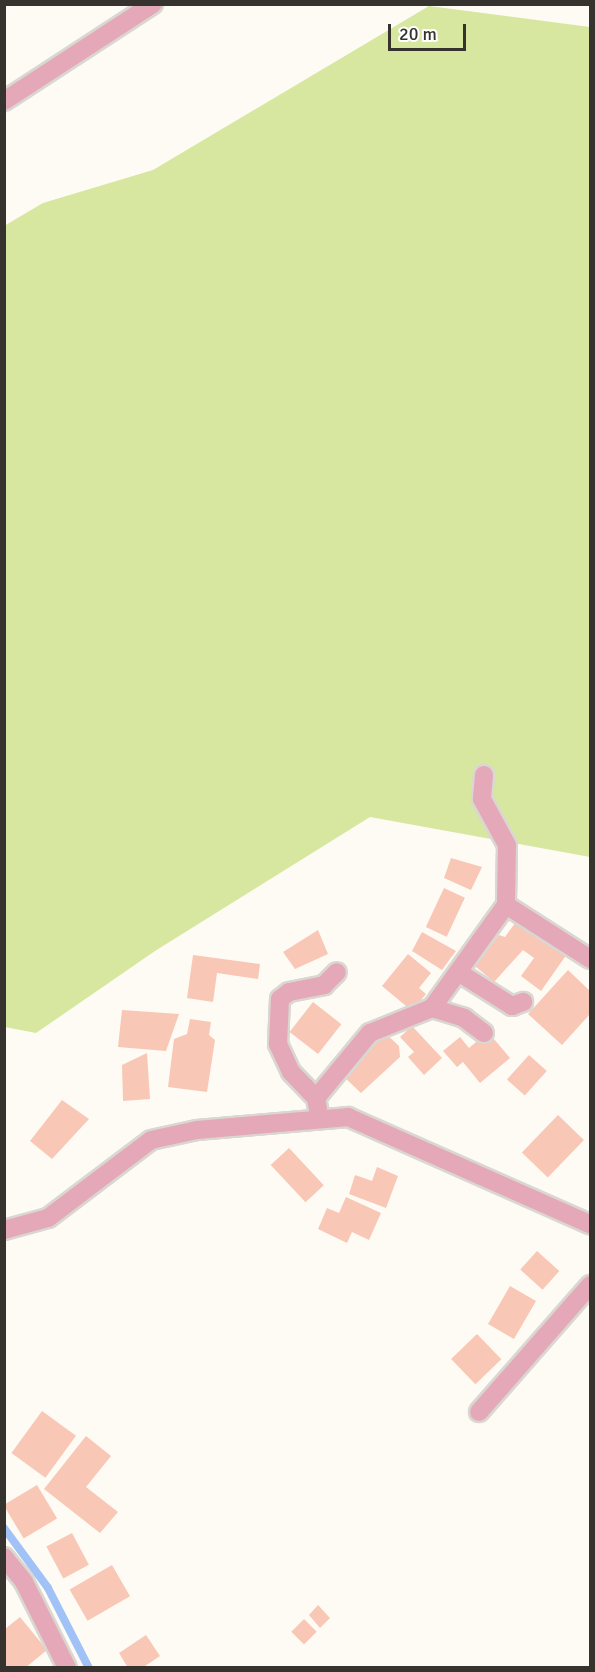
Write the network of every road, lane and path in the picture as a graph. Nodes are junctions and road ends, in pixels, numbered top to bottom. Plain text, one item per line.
1 (153, 4) edge
2 (4, 101) edge
3 (484, 775) dead end
4 (506, 905) junction
5 (591, 959) edge
6 (337, 972) dead end
7 (458, 972) junction
8 (523, 1002) dead end
9 (432, 1008) junction
10 (484, 1033) dead end
11 (316, 1098) junction
12 (320, 1120) junction
13 (591, 1224) edge
14 (4, 1230) edge
15 (591, 1285) edge
16 (478, 1412) dead end
17 (4, 1557) edge
18 (67, 1668) edge

1 - 2 street
3 - 4 street
4 - 5 street
4 - 7 street
6 - 11 street
7 - 8 street
7 - 9 street
9 - 10 street
9 - 11 street
11 - 12 street
12 - 13 street
12 - 14 street
15 - 16 street
17 - 18 street

